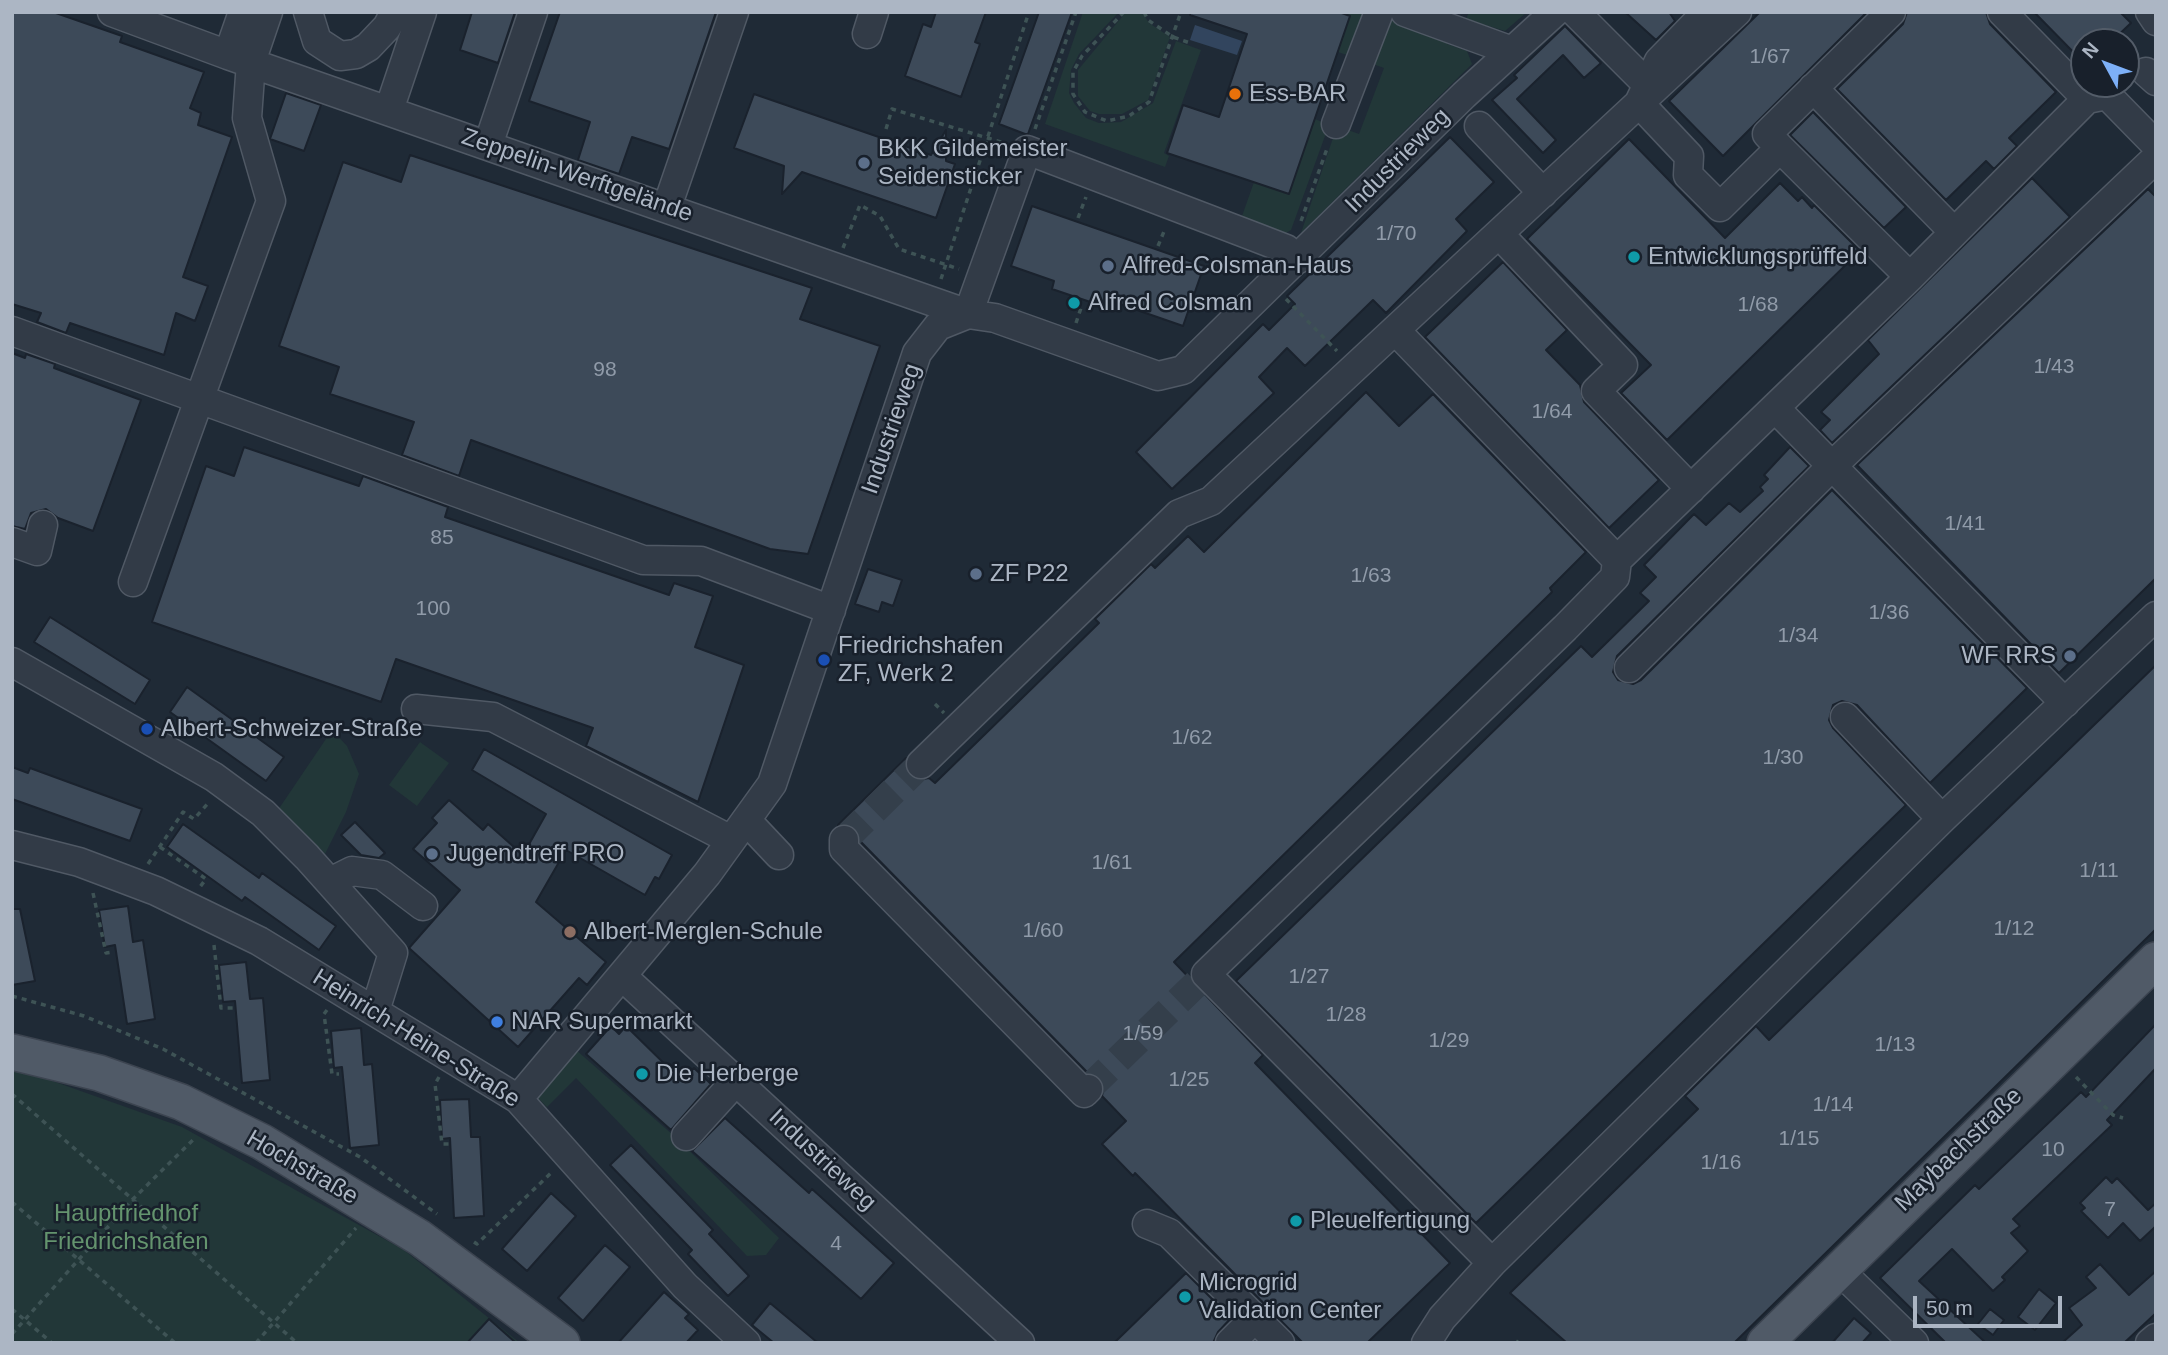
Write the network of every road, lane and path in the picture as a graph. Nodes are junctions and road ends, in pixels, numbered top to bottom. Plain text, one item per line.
1 (112, 12) edge
2 (243, 12) edge
3 (268, 12) edge
4 (308, 12) edge
5 (395, 12) edge
6 (422, 12) edge
7 (533, 12) edge
8 (734, 12) edge
9 (1029, 12) edge
10 (1076, 12) edge
11 (1124, 12) edge
12 (1144, 12) edge
13 (1181, 12) edge
14 (1379, 12) edge
15 (1405, 12) edge
16 (1555, 12) edge
17 (1575, 12) edge
18 (1707, 12) edge
19 (1737, 12) edge
20 (1891, 12) edge
21 (2002, 12) edge
22 (2150, 12) edge
23 (2156, 21) edge
24 (1173, 37) junction
25 (1190, 43) dead end
26 (1512, 51) junction
27 (239, 59) junction
28 (1813, 88) junction
29 (1643, 94) junction
30 (2087, 99) junction
31 (389, 110) junction
32 (1336, 124) joint
33 (1479, 126) dead end
34 (886, 130) dead end
35 (987, 138) junction
36 (2153, 141) edge
37 (488, 145) junction
38 (1780, 148) junction
39 (1027, 150) junction
40 (1543, 193) junction
41 (667, 207) junction
42 (1954, 232) junction
43 (1499, 234) junction
44 (1298, 246) junction
45 (842, 250) dead end
46 (946, 265) junction
47 (981, 277) junction
48 (1910, 277) junction
49 (1283, 295) dead end
50 (933, 301) junction
51 (968, 314) junction
52 (1395, 330) junction
53 (12, 331) edge
54 (1346, 360) dead end
55 (200, 400) junction
56 (1775, 408) junction
57 (1832, 465) junction
58 (1691, 489) junction
59 (43, 525) dead end
60 (12, 542) edge
61 (1617, 561) junction
62 (133, 582) dead end
63 (831, 610) junction
64 (2156, 615) edge
65 (12, 662) edge
66 (1629, 668) dead end
67 (2065, 702) junction
68 (416, 709) dead end
69 (1845, 717) dead end
70 (921, 764) tunnel mouth
71 (223, 784) junction
72 (1942, 819) junction
73 (739, 830) junction
74 (844, 840) dead end
75 (12, 845) edge
76 (160, 846) junction
77 (779, 855) dead end
78 (330, 882) junction
79 (135, 883) junction
80 (93, 893) dead end
81 (186, 906) junction
82 (423, 906) dead end
83 (214, 948) dead end
84 (113, 952) dead end
85 (2156, 960) edge
86 (623, 977) junction
87 (2156, 986) edge
88 (12, 996) edge
89 (233, 1008) dead end
90 (374, 1011) junction
91 (324, 1014) dead end
92 (2093, 1034) junction
93 (12, 1052) edge
94 (339, 1074) dead end
95 (2076, 1077) dead end
96 (736, 1081) junction
97 (435, 1084) dead end
98 (1088, 1089) dead end
99 (12, 1094) edge
100 (518, 1099) junction
101 (2123, 1118) dead end
102 (197, 1136) dead end
103 (686, 1136) dead end
104 (449, 1144) dead end
105 (567, 1156) junction
106 (133, 1199) junction
107 (12, 1202) edge
108 (363, 1219) dead end
109 (445, 1220) dead end
110 (1147, 1224) dead end
111 (466, 1236) dead end
112 (78, 1259) junction
113 (1492, 1263) junction
114 (1844, 1275) junction
115 (12, 1309) edge
116 (1255, 1318) junction
117 (25, 1320) junction
118 (274, 1323) junction
119 (12, 1334) edge
120 (2156, 1338) edge
121 (549, 1339) edge
122 (52, 1343) edge
123 (175, 1343) edge
124 (256, 1343) edge
125 (297, 1343) edge
126 (746, 1343) edge
127 (1020, 1343) edge
128 (1230, 1343) edge
129 (1280, 1343) edge
130 (1426, 1343) edge
131 (1765, 1343) edge
132 (1790, 1343) edge
133 (1914, 1343) edge
134 (2150, 1343) edge

1 - 27 street, Zeppelin-Werftgelände
2 - 27 street
3 - 27 street
4 - 5 street
6 - 31 street
7 - 37 street
8 - 41 street
9 - 35 path
10 - 39 path
11 - 24 path
12 - 24 path
13 - 24 path
14 - 32 street
15 - 26 street
16 - 26 street, Industrieweg
17 - 29 street
18 - 29 street
19 - 29 street
20 - 28 street
21 - 30 street
22 - 23 street
24 - 25 path
26 - 44 street, Industrieweg
27 - 31 street, Zeppelin-Werftgelände
27 - 55 street
28 - 38 street
28 - 42 street
29 - 38 street
29 - 40 street
30 - 36 street
30 - 42 street
31 - 37 street, Zeppelin-Werftgelände
32 - 44 path
33 - 40 street
34 - 35 path
35 - 39 path
35 - 46 path
36 - 57 street
37 - 41 street, Zeppelin-Werftgelände
38 - 48 street
39 - 44 street
39 - 47 street
40 - 43 street
41 - 50 street, Zeppelin-Werftgelände
42 - 48 street
43 - 52 street
43 - 58 street
44 - 51 street, Industrieweg
45 - 46 path
46 - 47 path
46 - 50 path
47 - 51 street
48 - 56 street
49 - 54 path
50 - 51 street, Zeppelin-Werftgelände
51 - 63 street, Industrieweg
52 - 61 street
52 - 70 street
53 - 55 street
55 - 62 street
55 - 63 street
56 - 57 street
56 - 58 street
57 - 66 street
57 - 67 street
58 - 61 street
59 - 60 street
61 - 113 street
63 - 73 street, Industrieweg
64 - 67 street
65 - 71 street
67 - 72 street
68 - 73 street
69 - 72 street
71 - 76 path
71 - 78 street
72 - 113 street
73 - 77 street
73 - 86 street, Industrieweg
74 - 98 street
75 - 79 street, Heinrich-Heine-Straße
76 - 79 path
76 - 81 path
78 - 82 street
78 - 90 street
79 - 81 street, Heinrich-Heine-Straße
80 - 84 path
81 - 90 street, Heinrich-Heine-Straße
83 - 89 path
85 - 92 main road, Maybachstraße
86 - 96 street, Industrieweg
86 - 100 street, Industrieweg
87 - 92 main road, Maybachstraße
88 - 109 path
90 - 100 street, Heinrich-Heine-Straße
91 - 94 path
92 - 114 main road, Maybachstraße
93 - 121 main road, Hochstraße
95 - 101 path
96 - 103 street
96 - 127 street, Industrieweg
97 - 104 path
99 - 106 path
100 - 105 street, Heinrich-Heine-Straße
102 - 106 path
105 - 111 path
105 - 126 street, Heinrich-Heine-Straße
106 - 112 path
106 - 118 path
107 - 112 path
108 - 118 path
110 - 116 street
112 - 117 path
112 - 123 path
113 - 130 street
114 - 131 main road, Maybachstraße
114 - 132 main road, Maybachstraße
114 - 133 street
115 - 117 path
116 - 128 street
116 - 129 street
117 - 119 path
117 - 122 path
118 - 124 path
118 - 125 path
120 - 134 street

